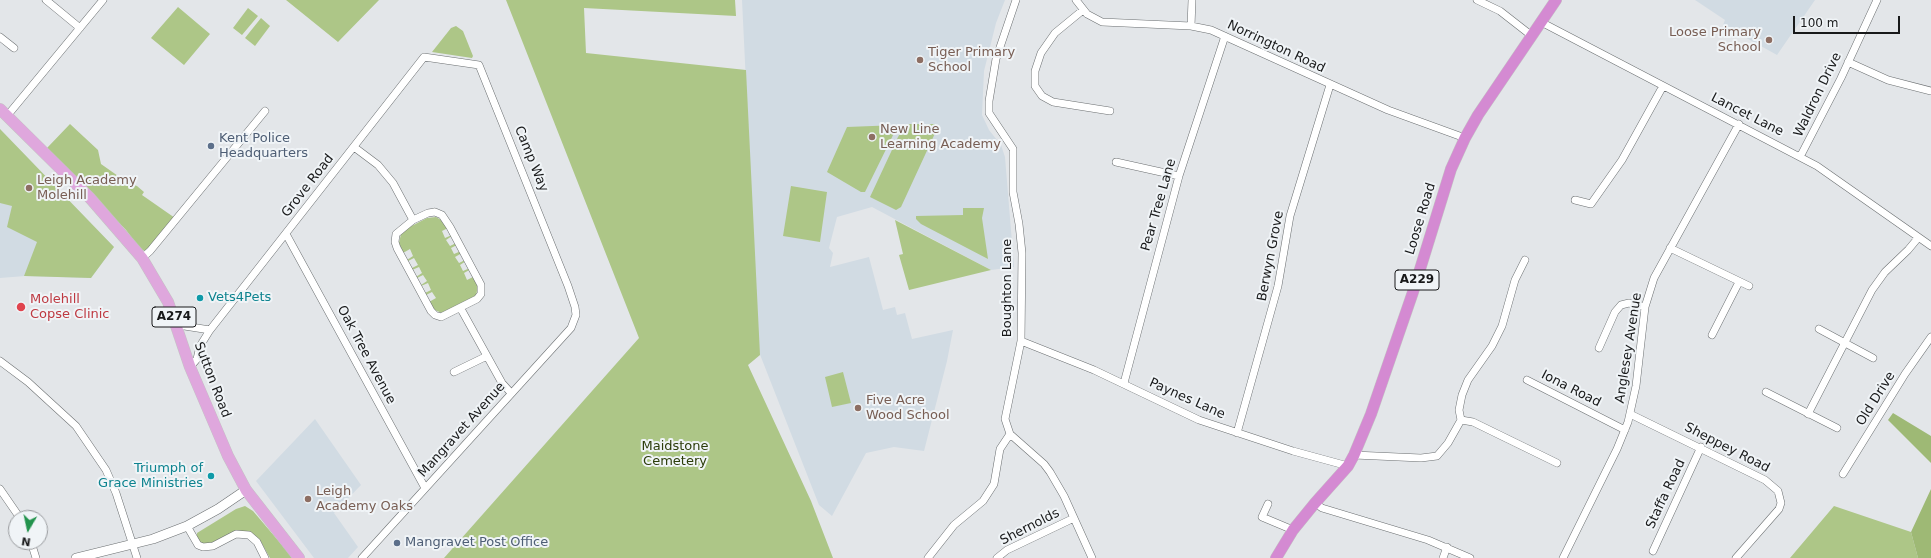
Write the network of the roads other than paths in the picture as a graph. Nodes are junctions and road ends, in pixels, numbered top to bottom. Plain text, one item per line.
1 (46, 0) edge
2 (103, 0) edge
3 (1016, 0) edge
4 (1076, 0) edge
5 (1192, 0) edge
6 (1477, 0) edge
7 (1556, 0) edge
8 (1877, 0) edge
9 (1083, 10) junction
10 (1541, 22) junction
11 (1190, 26) junction
12 (80, 28) junction
13 (0, 36) edge
14 (1225, 36) junction
15 (1532, 36) junction
16 (14, 48) dead end
17 (424, 57) joint
18 (1848, 62) junction
19 (1330, 85) junction
20 (1663, 86) junction
21 (1931, 92) edge
22 (1110, 111) dead end
23 (3, 112) edge
24 (265, 112) dead end
25 (1739, 124) junction
26 (1465, 138) junction
27 (354, 147) junction
28 (1800, 156) junction
29 (1116, 162) dead end
30 (1180, 176) junction
31 (1576, 200) dead end
32 (413, 220) junction
33 (286, 234) junction
34 (1918, 238) junction
35 (1931, 246) edge
36 (1670, 248) junction
37 (142, 258) junction
38 (1525, 260) dead end
39 (1739, 282) junction
40 (1749, 286) dead end
41 (1645, 307) junction
42 (461, 309) junction
43 (576, 315) joint
44 (178, 326) junction
45 (1819, 329) dead end
46 (210, 330) junction
47 (1712, 335) dead end
48 (1931, 337) edge
49 (1021, 341) junction
50 (1844, 343) junction
51 (1599, 348) dead end
52 (487, 356) junction
53 (1873, 358) dead end
54 (0, 361) edge
55 (190, 366) junction
56 (454, 372) dead end
57 (1527, 380) dead end
58 (1124, 383) junction
59 (1766, 392) dead end
60 (511, 393) junction
61 (1630, 414) junction
62 (1808, 414) junction
63 (1461, 420) junction
64 (1837, 428) dead end
65 (1625, 430) junction
66 (1237, 433) junction
67 (1010, 434) junction
68 (1701, 447) junction
69 (1354, 456) junction
70 (1557, 463) dead end
71 (1348, 466) junction
72 (1843, 474) dead end
73 (425, 488) junction
74 (0, 489) edge
75 (246, 490) junction
76 (1315, 503) junction
77 (1268, 504) dead end
78 (14, 510) edge
79 (1074, 518) junction
80 (187, 526) junction
81 (1293, 530) junction
82 (134, 544) junction
83 (1447, 547) junction
84 (1653, 551) dead end
85 (76, 558) edge
86 (138, 558) edge
87 (265, 558) edge
88 (299, 558) edge
89 (362, 558) edge
90 (928, 558) edge
91 (997, 558) edge
92 (1092, 558) edge
93 (1276, 558) edge
94 (1443, 558) edge
95 (1470, 558) edge
96 (1563, 558) edge
97 (1736, 558) edge

1 - 12 street
2 - 12 street
3 - 49 street, Boughton Lane
4 - 9 street, Norrington Road
5 - 11 street
6 - 15 street
7 - 10 highway, Loose Road / A229
8 - 18 street, Waldron Drive
9 - 11 street, Norrington Road
9 - 22 street
10 - 15 highway, Loose Road / A229
10 - 20 street, Lancet Lane
11 - 14 street, Norrington Road
12 - 23 street
13 - 16 street
14 - 19 street, Norrington Road
14 - 30 street, Pear Tree Lane
15 - 26 highway, Loose Road / A229
17 - 27 street, Grove Road
17 - 43 street, Camp Way
18 - 21 street
18 - 28 street, Waldron Drive
19 - 26 street, Norrington Road
19 - 66 street, Berwyn Grove
20 - 25 street, Lancet Lane
20 - 31 street
23 - 37 main road, Sutton Road / A274
24 - 37 street
25 - 28 street, Lancet Lane
25 - 36 street, Anglesey Avenue
26 - 69 highway, Loose Road / A229
27 - 32 street
27 - 33 street, Grove Road
28 - 34 street, Lancet Lane
29 - 30 street
30 - 58 street, Pear Tree Lane
32 - 42 street
32 - 42 street
33 - 46 street, Grove Road
33 - 73 street, Oak Tree Avenue
34 - 35 street, Lancet Lane
34 - 50 street
36 - 39 street
36 - 41 street, Anglesey Avenue
37 - 44 main road, Sutton Road / A274
38 - 63 street
39 - 40 street
39 - 47 street
41 - 51 street
41 - 61 street, Anglesey Avenue
42 - 52 street
43 - 60 street, Mangravet Avenue
44 - 46 street
44 - 55 main road, Sutton Road / A274
45 - 50 street
46 - 55 street, Grove Road
48 - 72 street, Old Drive
49 - 58 street, Paynes Lane
49 - 67 street, Boughton Lane
50 - 53 street
50 - 62 street
52 - 56 street
52 - 60 street
54 - 82 street
55 - 75 main road, Sutton Road / A274
57 - 65 street, Iona Road
58 - 66 street, Paynes Lane
59 - 62 street
60 - 73 street, Mangravet Avenue
61 - 65 street, Anglesey Avenue
61 - 68 street, Sheppey Road
62 - 64 street
63 - 69 street
63 - 70 street
65 - 96 street, Anglesey Avenue
66 - 71 street, Paynes Lane
67 - 79 street
67 - 90 street
68 - 84 street, Staffa Road
68 - 97 street, Sheppey Road
69 - 71 highway, Loose Road / A229
71 - 76 highway, Loose Road / A229
73 - 89 street, Mangravet Avenue
74 - 78 street
75 - 80 street
75 - 88 main road, Sutton Road / A274
76 - 81 highway, Loose Road / A229
76 - 83 street
77 - 81 street
79 - 91 street, Shernolds
79 - 92 street
80 - 82 street
80 - 87 street
81 - 93 highway, Loose Road / A229
82 - 85 street
82 - 86 street
83 - 94 street
83 - 95 street

